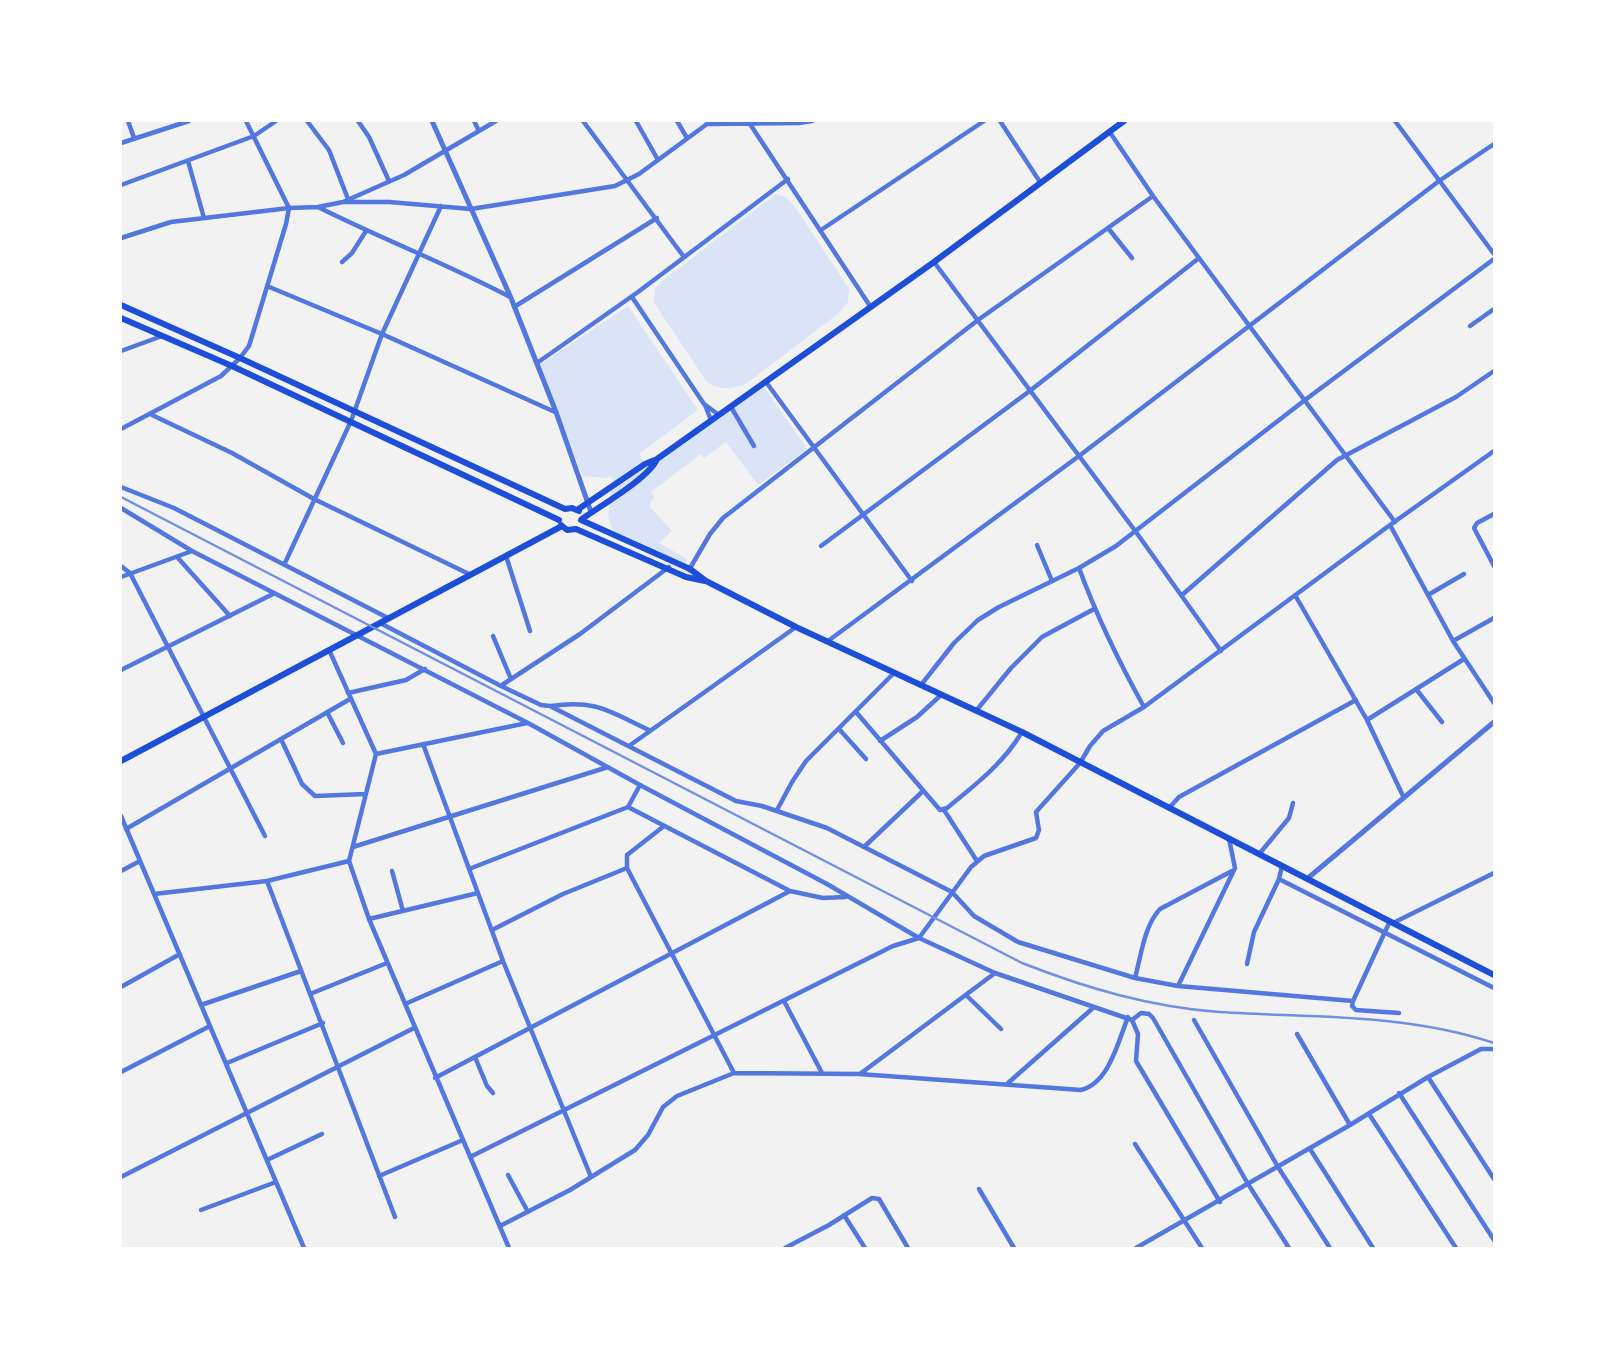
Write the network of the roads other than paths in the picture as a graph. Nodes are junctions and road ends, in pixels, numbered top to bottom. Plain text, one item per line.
1 (128, 121) edge
2 (189, 121) edge
3 (246, 121) edge
4 (276, 121) edge
5 (307, 121) edge
6 (358, 121) edge
7 (432, 121) edge
8 (474, 121) edge
9 (496, 121) edge
10 (583, 121) edge
11 (636, 121) edge
12 (677, 121) edge
13 (811, 121) edge
14 (984, 121) edge
15 (1000, 121) edge
16 (1124, 121) edge
17 (1395, 121) edge
18 (749, 122) edge
19 (479, 131) junction
20 (1110, 131) junction
21 (254, 136) junction
22 (135, 138) junction
23 (687, 138) junction
24 (121, 143) edge
25 (1494, 144) edge
26 (445, 150) junction
27 (658, 159) junction
28 (188, 161) junction
29 (788, 179) junction
30 (629, 180) junction
31 (389, 181) junction
32 (1439, 181) junction
33 (1040, 182) junction
34 (121, 184) edge
35 (1153, 196) junction
36 (346, 200) junction
37 (441, 206) junction
38 (318, 207) junction
39 (289, 208) junction
40 (471, 209) junction
41 (204, 218) junction
42 (657, 218) junction
43 (1108, 228) junction
44 (821, 230) junction
45 (366, 231) junction
46 (121, 238) edge
47 (418, 254) junction
48 (1494, 254) edge
49 (684, 257) junction
50 (1132, 258) dead end
51 (1199, 258) junction
52 (1494, 259) edge
53 (342, 262) dead end
54 (934, 262) junction
55 (267, 286) junction
56 (632, 297) junction
57 (511, 298) junction
58 (121, 305) edge
59 (870, 306) junction
60 (514, 307) junction
61 (1494, 309) edge
62 (121, 318) edge
63 (978, 320) junction
64 (1249, 326) junction
65 (1470, 326) dead end
66 (382, 334) junction
67 (162, 336) junction
68 (121, 351) edge
69 (240, 358) junction
70 (537, 363) junction
71 (232, 366) junction
72 (1494, 371) edge
73 (766, 382) junction
74 (1031, 390) junction
75 (310, 391) junction
76 (305, 400) junction
77 (1305, 400) junction
78 (704, 404) junction
79 (731, 406) junction
80 (355, 411) junction
81 (556, 412) junction
82 (151, 414) junction
83 (719, 415) junction
84 (711, 420) junction
85 (351, 421) junction
86 (121, 429) edge
87 (754, 446) dead end
88 (813, 446) junction
89 (1494, 451) edge
90 (1345, 454) junction
91 (1079, 456) junction
92 (657, 459) junction
93 (121, 487) edge
94 (314, 499) junction
95 (587, 504) junction
96 (121, 508) edge
97 (565, 509) junction
98 (578, 510) junction
99 (591, 512) junction
100 (864, 514) junction
101 (1494, 514) edge
102 (582, 519) junction
103 (560, 523) junction
104 (1392, 523) junction
105 (576, 529) junction
106 (1136, 532) junction
107 (1037, 545) dead end
108 (821, 546) dead end
109 (192, 551) junction
110 (506, 556) junction
111 (178, 558) junction
112 (676, 562) junction
113 (284, 565) junction
114 (121, 566) edge
115 (1494, 566) edge
116 (1079, 568) junction
117 (667, 569) junction
118 (690, 569) junction
119 (130, 573) junction
120 (469, 574) junction
121 (1464, 574) dead end
122 (121, 577) edge
123 (686, 578) junction
124 (706, 581) junction
125 (912, 581) junction
126 (1052, 581) junction
127 (273, 594) junction
128 (1295, 595) junction
129 (1427, 595) junction
130 (1182, 596) junction
131 (1094, 609) junction
132 (230, 616) junction
133 (388, 618) junction
134 (1494, 618) edge
135 (379, 622) junction
136 (796, 627) junction
137 (530, 631) dead end
138 (354, 636) junction
139 (492, 636) dead end
140 (828, 641) junction
141 (1453, 641) junction
142 (167, 647) junction
143 (1221, 651) junction
144 (330, 652) junction
145 (1464, 659) junction
146 (426, 669) junction
147 (121, 670) edge
148 (894, 673) junction
149 (511, 680) junction
150 (921, 685) junction
151 (502, 686) junction
152 (1416, 689) junction
153 (941, 695) junction
154 (349, 696) junction
155 (1492, 699) edge
156 (1356, 700) junction
157 (550, 706) junction
158 (1144, 707) junction
159 (976, 711) junction
160 (327, 712) junction
161 (856, 712) junction
162 (204, 716) junction
163 (1367, 720) junction
164 (1442, 722) dead end
165 (1494, 722) edge
166 (528, 723) junction
167 (839, 729) junction
168 (649, 730) junction
169 (1022, 732) junction
170 (281, 739) junction
171 (880, 741) junction
172 (343, 743) dead end
173 (423, 744) junction
174 (629, 746) junction
175 (376, 754) junction
176 (866, 759) dead end
177 (121, 761) edge
178 (1080, 763) junction
179 (608, 767) junction
180 (230, 768) junction
181 (640, 786) junction
182 (922, 792) junction
183 (366, 794) junction
184 (1405, 799) junction
185 (1293, 803) dead end
186 (628, 807) junction
187 (1169, 808) junction
188 (777, 810) junction
189 (944, 810) junction
190 (121, 816) edge
191 (449, 817) junction
192 (664, 826) junction
193 (126, 829) junction
194 (265, 836) dead end
195 (1228, 837) junction
196 (352, 847) junction
197 (864, 847) junction
198 (1259, 853) junction
199 (140, 861) junction
200 (349, 861) junction
201 (977, 861) junction
202 (1282, 865) junction
203 (627, 867) junction
204 (469, 869) junction
205 (1234, 869) junction
206 (121, 871) edge
207 (392, 871) dead end
208 (1494, 873) edge
209 (1308, 878) junction
210 (1279, 879) junction
211 (267, 881) junction
212 (827, 884) junction
213 (790, 891) junction
214 (952, 892) junction
215 (478, 893) junction
216 (154, 894) junction
217 (846, 897) junction
218 (823, 898) junction
219 (403, 911) junction
220 (369, 919) junction
221 (1392, 922) junction
222 (492, 930) junction
223 (1387, 932) junction
224 (919, 938) junction
225 (180, 954) junction
226 (671, 954) junction
227 (503, 961) junction
228 (387, 963) junction
229 (1247, 964) dead end
230 (301, 971) junction
231 (995, 973) junction
232 (1494, 975) edge
233 (1135, 978) junction
234 (1178, 986) junction
235 (121, 987) edge
236 (1494, 988) edge
237 (310, 994) junction
238 (966, 995) junction
239 (1353, 1000) junction
240 (784, 1001) junction
241 (405, 1004) junction
242 (201, 1005) junction
243 (1093, 1008) junction
244 (1398, 1013) dead end
245 (1130, 1018) junction
246 (1194, 1020) dead end
247 (323, 1023) junction
248 (210, 1026) junction
249 (414, 1028) junction
250 (531, 1028) junction
251 (1001, 1029) dead end
252 (1297, 1034) dead end
253 (715, 1036) junction
254 (1494, 1049) edge
255 (475, 1057) junction
256 (227, 1063) junction
257 (338, 1066) junction
258 (121, 1072) edge
259 (734, 1073) junction
260 (822, 1073) junction
261 (859, 1074) junction
262 (1428, 1077) junction
263 (435, 1078) junction
264 (1007, 1083) junction
265 (494, 1093) dead end
266 (1399, 1093) junction
267 (563, 1109) junction
268 (246, 1113) junction
269 (1369, 1114) junction
270 (1350, 1125) junction
271 (322, 1134) dead end
272 (463, 1140) junction
273 (1135, 1144) dead end
274 (1309, 1148) junction
275 (470, 1157) junction
276 (267, 1160) junction
277 (1278, 1167) junction
278 (508, 1175) dead end
279 (379, 1176) junction
280 (121, 1177) edge
281 (591, 1177) junction
282 (1494, 1179) edge
283 (276, 1182) junction
284 (1248, 1184) junction
285 (979, 1189) dead end
286 (1220, 1202) junction
287 (201, 1210) dead end
288 (528, 1212) junction
289 (844, 1215) junction
290 (395, 1217) dead end
291 (1185, 1220) junction
292 (500, 1226) junction
293 (1494, 1240) edge
294 (304, 1248) edge
295 (509, 1248) edge
296 (785, 1248) edge
297 (865, 1248) edge
298 (908, 1248) edge
299 (1014, 1248) edge
300 (1138, 1248) edge
301 (1202, 1248) edge
302 (1289, 1248) edge
303 (1330, 1248) edge
304 (1373, 1248) edge
305 (1456, 1248) edge

1 - 22 street
2 - 22 street
3 - 21 street
4 - 21 street
5 - 36 street
6 - 31 street
7 - 26 street
8 - 19 street
9 - 19 street
10 - 30 street
11 - 27 street
12 - 23 street
13 - 18 street
14 - 44 street
15 - 33 street
16 - 20 main road
17 - 32 street
18 - 23 street
18 - 29 street
19 - 26 street
20 - 33 main road
20 - 35 street
21 - 28 street
21 - 39 street
22 - 24 street
23 - 27 street
25 - 32 street
26 - 31 street
26 - 40 street
27 - 30 street
28 - 34 street
28 - 41 street
29 - 44 street
29 - 49 street
30 - 40 street
30 - 42 street
31 - 36 street
32 - 48 street
32 - 64 street
33 - 54 main road
35 - 43 street
35 - 51 street
36 - 37 street
36 - 38 street
37 - 40 street
37 - 47 street
38 - 39 street
38 - 45 street
39 - 41 street
39 - 55 street
40 - 57 street
41 - 46 street
42 - 49 street
42 - 60 street
43 - 50 street
43 - 63 street
44 - 59 street
45 - 47 street
45 - 53 street
47 - 57 street
47 - 66 street
49 - 56 street
51 - 64 street
51 - 74 street
52 - 77 street
54 - 59 main road
54 - 63 street
55 - 66 street
55 - 69 street
56 - 70 street
56 - 78 street
57 - 60 street
58 - 69 main road
59 - 73 main road
60 - 70 street
61 - 65 street
62 - 67 main road
63 - 74 street
63 - 88 street
64 - 77 street
64 - 91 street
66 - 80 street
66 - 81 street
67 - 68 street
67 - 71 main road
69 - 71 street
69 - 75 main road
70 - 81 street
71 - 76 main road
71 - 82 street
72 - 90 street
73 - 79 main road
73 - 88 street
74 - 91 street
74 - 100 street
75 - 76 main road
75 - 80 main road
76 - 85 main road
77 - 90 street
77 - 106 street
78 - 83 street
78 - 84 street
79 - 83 main road
79 - 87 street
80 - 85 street
80 - 97 main road
81 - 95 street
82 - 86 street
82 - 94 street
83 - 84 main road
84 - 92 main road
85 - 94 street
85 - 103 main road
88 - 100 street
88 - 118 street
89 - 104 street
90 - 104 street
90 - 130 street
91 - 106 street
91 - 125 street
92 - 95 main road
92 - 99 main road
93 - 113 street
94 - 113 street
94 - 120 street
95 - 98 main road
95 - 99 street
96 - 109 street
97 - 98 main road
97 - 103 main road
98 - 102 main road
99 - 102 main road
100 - 108 street
100 - 125 street
101 - 115 street
102 - 105 main road
102 - 112 main road
103 - 105 main road
103 - 110 main road
104 - 128 street
104 - 129 street
105 - 117 main road
106 - 116 street
106 - 130 street
107 - 126 street
109 - 111 street
109 - 127 street
110 - 120 main road
110 - 137 street
111 - 119 street
111 - 132 street
112 - 117 street
112 - 118 main road
113 - 133 street
114 - 119 street
116 - 126 street
116 - 131 street
117 - 123 main road
117 - 149 street
118 - 123 street
118 - 124 main road
119 - 122 street
119 - 142 street
120 - 133 main road
121 - 129 street
123 - 124 main road
124 - 136 main road
125 - 140 street
126 - 150 street
127 - 132 street
127 - 138 street
128 - 143 street
128 - 156 street
129 - 141 street
130 - 143 street
131 - 158 street
131 - 159 street
132 - 142 street
133 - 135 main road
134 - 141 street
135 - 138 main road
135 - 151 street
136 - 140 main road
136 - 168 street
138 - 144 main road
138 - 146 street
139 - 149 street
140 - 148 main road
141 - 145 street
142 - 147 street
142 - 162 street
143 - 158 street
144 - 154 street
144 - 162 main road
145 - 152 street
145 - 155 street
146 - 154 street
146 - 166 street
148 - 150 main road
148 - 161 street
149 - 151 street
150 - 153 main road
151 - 157 street
152 - 163 street
152 - 164 street
153 - 159 main road
153 - 171 street
154 - 160 street
154 - 175 street
156 - 163 street
156 - 187 street
157 - 168 street
157 - 174 street
158 - 178 street
159 - 169 main road
160 - 170 street
160 - 172 street
161 - 167 street
161 - 171 street
162 - 177 main road
162 - 180 street
163 - 184 street
165 - 184 street
166 - 173 street
166 - 179 street
167 - 176 street
167 - 188 street
168 - 174 street
169 - 178 main road
169 - 189 street
170 - 180 street
170 - 183 street
171 - 182 street
173 - 175 street
173 - 191 street
174 - 188 street
175 - 183 street
178 - 187 main road
178 - 201 street
179 - 181 street
179 - 191 street
180 - 193 street
180 - 194 street
181 - 186 street
181 - 212 street
182 - 189 street
182 - 197 street
183 - 196 street
184 - 209 street
185 - 198 street
186 - 192 street
186 - 204 street
187 - 195 main road
188 - 197 street
189 - 201 street
190 - 193 street
191 - 196 street
191 - 204 street
192 - 203 street
192 - 213 street
193 - 199 street
195 - 198 main road
195 - 205 street
196 - 200 street
197 - 214 street
198 - 202 main road
199 - 206 street
199 - 216 street
200 - 211 street
200 - 220 street
201 - 214 street
202 - 209 main road
202 - 210 street
203 - 222 street
203 - 226 street
204 - 215 street
205 - 233 street
205 - 234 street
207 - 219 street
208 - 221 street
209 - 221 main road
210 - 223 street
210 - 229 street
211 - 216 street
211 - 230 street
212 - 217 street
212 - 218 street
213 - 218 street
213 - 226 street
214 - 224 street
214 - 233 street
215 - 219 street
215 - 222 street
216 - 225 street
217 - 218 street
217 - 224 street
219 - 220 street
220 - 228 street
221 - 223 street
221 - 232 main road
222 - 227 street
223 - 236 street
223 - 239 street
224 - 231 street
224 - 240 street
225 - 235 street
225 - 242 street
226 - 250 street
226 - 253 street
227 - 241 street
227 - 250 street
228 - 237 street
228 - 241 street
230 - 237 street
230 - 242 street
231 - 238 street
231 - 243 street
233 - 234 street
234 - 239 street
237 - 247 street
238 - 251 street
238 - 261 street
239 - 244 street
240 - 253 street
240 - 260 street
241 - 249 street
242 - 248 street
243 - 245 street
243 - 264 street
245 - 264 street
245 - 284 street
245 - 286 street
246 - 277 street
247 - 256 street
247 - 257 street
248 - 256 street
248 - 258 street
249 - 257 street
249 - 263 street
250 - 255 street
250 - 267 street
252 - 270 street
253 - 259 street
253 - 267 street
254 - 262 street
255 - 263 street
255 - 265 street
256 - 268 street
257 - 268 street
257 - 279 street
259 - 260 street
259 - 281 street
260 - 261 street
261 - 264 street
262 - 266 street
262 - 282 street
263 - 272 street
266 - 269 street
266 - 293 street
267 - 275 street
267 - 281 street
268 - 276 street
268 - 280 street
269 - 270 street
269 - 305 street
270 - 274 street
271 - 276 street
272 - 275 street
272 - 279 street
273 - 291 street
274 - 277 street
274 - 304 street
275 - 292 street
276 - 283 street
277 - 284 street
277 - 303 street
278 - 288 street
279 - 290 street
281 - 288 street
283 - 287 street
283 - 294 street
284 - 286 street
284 - 302 street
285 - 299 street
286 - 291 street
288 - 292 street
289 - 296 street
289 - 297 street
289 - 298 street
291 - 300 street
291 - 301 street
292 - 295 street

